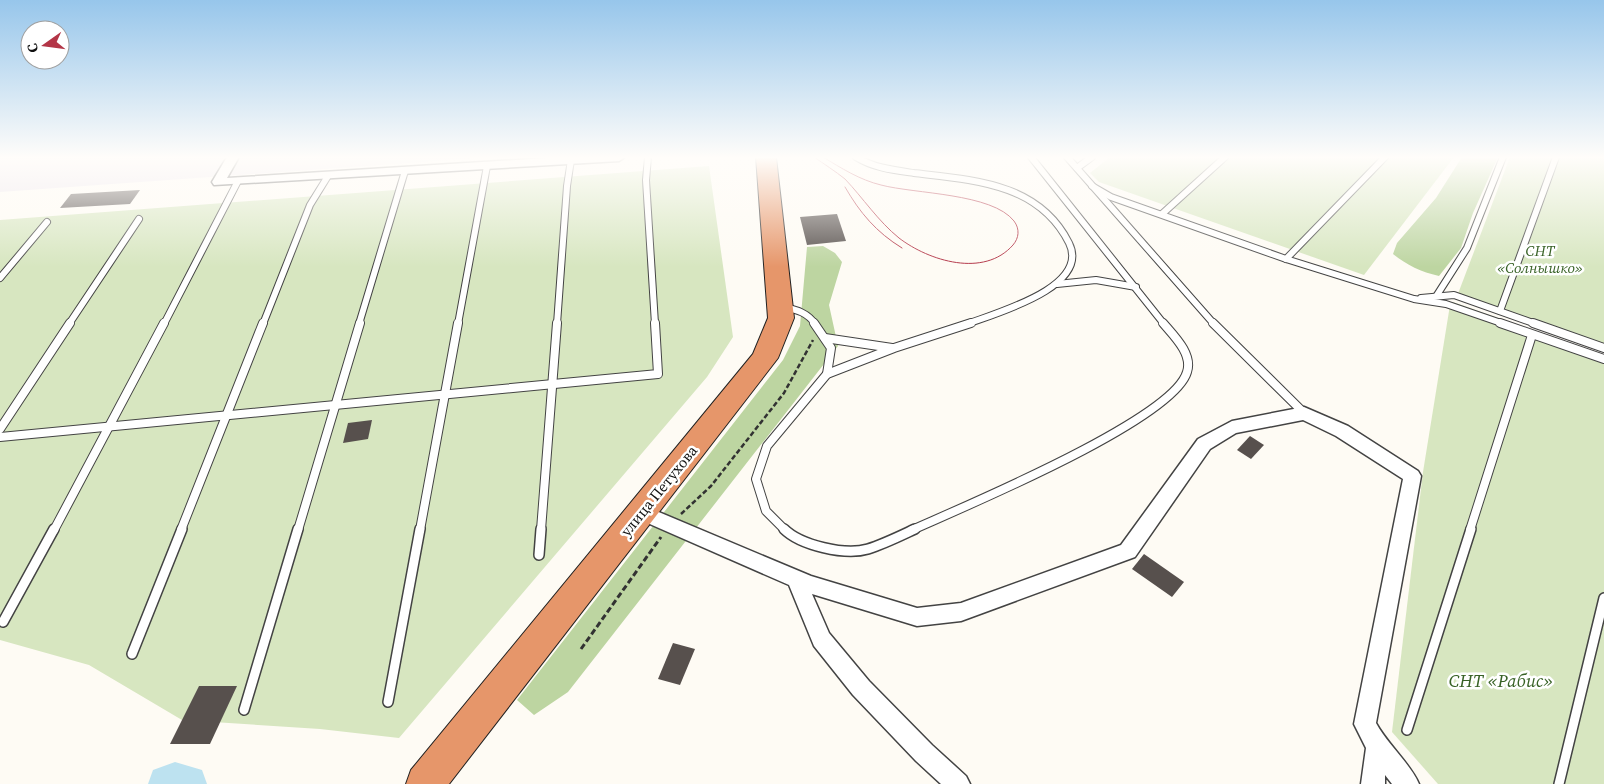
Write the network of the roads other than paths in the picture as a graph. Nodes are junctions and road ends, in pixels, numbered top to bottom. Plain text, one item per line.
1 (231, 194) edge
2 (317, 194) edge
3 (399, 194) edge
4 (482, 194) edge
5 (566, 194) edge
6 (647, 194) edge
7 (769, 194) edge
8 (1020, 194) edge
9 (1061, 194) edge
10 (1099, 194) edge
11 (1105, 194) edge
12 (1185, 194) edge
13 (1349, 194) edge
14 (1489, 194) edge
15 (1543, 194) edge
16 (1162, 214) junction
17 (139, 219) dead end
18 (47, 222) dead end
19 (1286, 259) junction
20 (0, 278) edge
21 (1055, 284) junction
22 (1136, 287) junction
23 (1436, 295) junction
24 (1414, 299) junction
25 (780, 306) junction
26 (1500, 311) junction
27 (1532, 335) junction
28 (825, 338) junction
29 (894, 348) junction
30 (1604, 348) edge
31 (1604, 359) edge
32 (827, 374) junction
33 (552, 384) junction
34 (444, 394) junction
35 (336, 405) junction
36 (1304, 413) junction
37 (226, 415) junction
38 (111, 426) junction
39 (0, 429) edge
40 (0, 437) edge
41 (642, 513) junction
42 (540, 555) dead end
43 (796, 578) junction
44 (1604, 598) edge
45 (3, 622) dead end
46 (132, 654) dead end
47 (388, 702) dead end
48 (244, 710) dead end
49 (1407, 730) dead end
50 (1377, 746) junction
51 (425, 784) edge
52 (958, 784) edge
53 (1373, 784) edge
54 (1407, 784) edge
55 (1559, 784) edge

1 - 38 lane
2 - 37 lane
3 - 35 lane
4 - 34 lane
5 - 33 lane
6 - 33 lane
7 - 25 highway, улица Петухова
8 - 21 lane
9 - 22 lane
10 - 36 lane
11 - 16 lane
12 - 16 lane
13 - 19 lane
14 - 23 lane
15 - 26 lane
16 - 19 lane
17 - 39 lane
18 - 20 lane
19 - 24 lane
21 - 22 lane
21 - 29 lane
22 - 32 lane
23 - 24 lane
23 - 26 lane
24 - 27 lane
25 - 28 lane
25 - 41 highway, улица Петухова
26 - 30 lane
27 - 31 lane
27 - 49 lane
28 - 29 lane
28 - 32 lane
29 - 32 lane
33 - 34 lane
33 - 42 lane
34 - 35 lane
34 - 47 lane
35 - 37 lane
35 - 48 lane
36 - 43 street
36 - 50 street
37 - 38 lane
37 - 46 lane
38 - 40 lane
38 - 45 lane
41 - 43 street
41 - 51 highway, улица Петухова
43 - 52 street
44 - 55 lane
50 - 53 street
50 - 54 street

